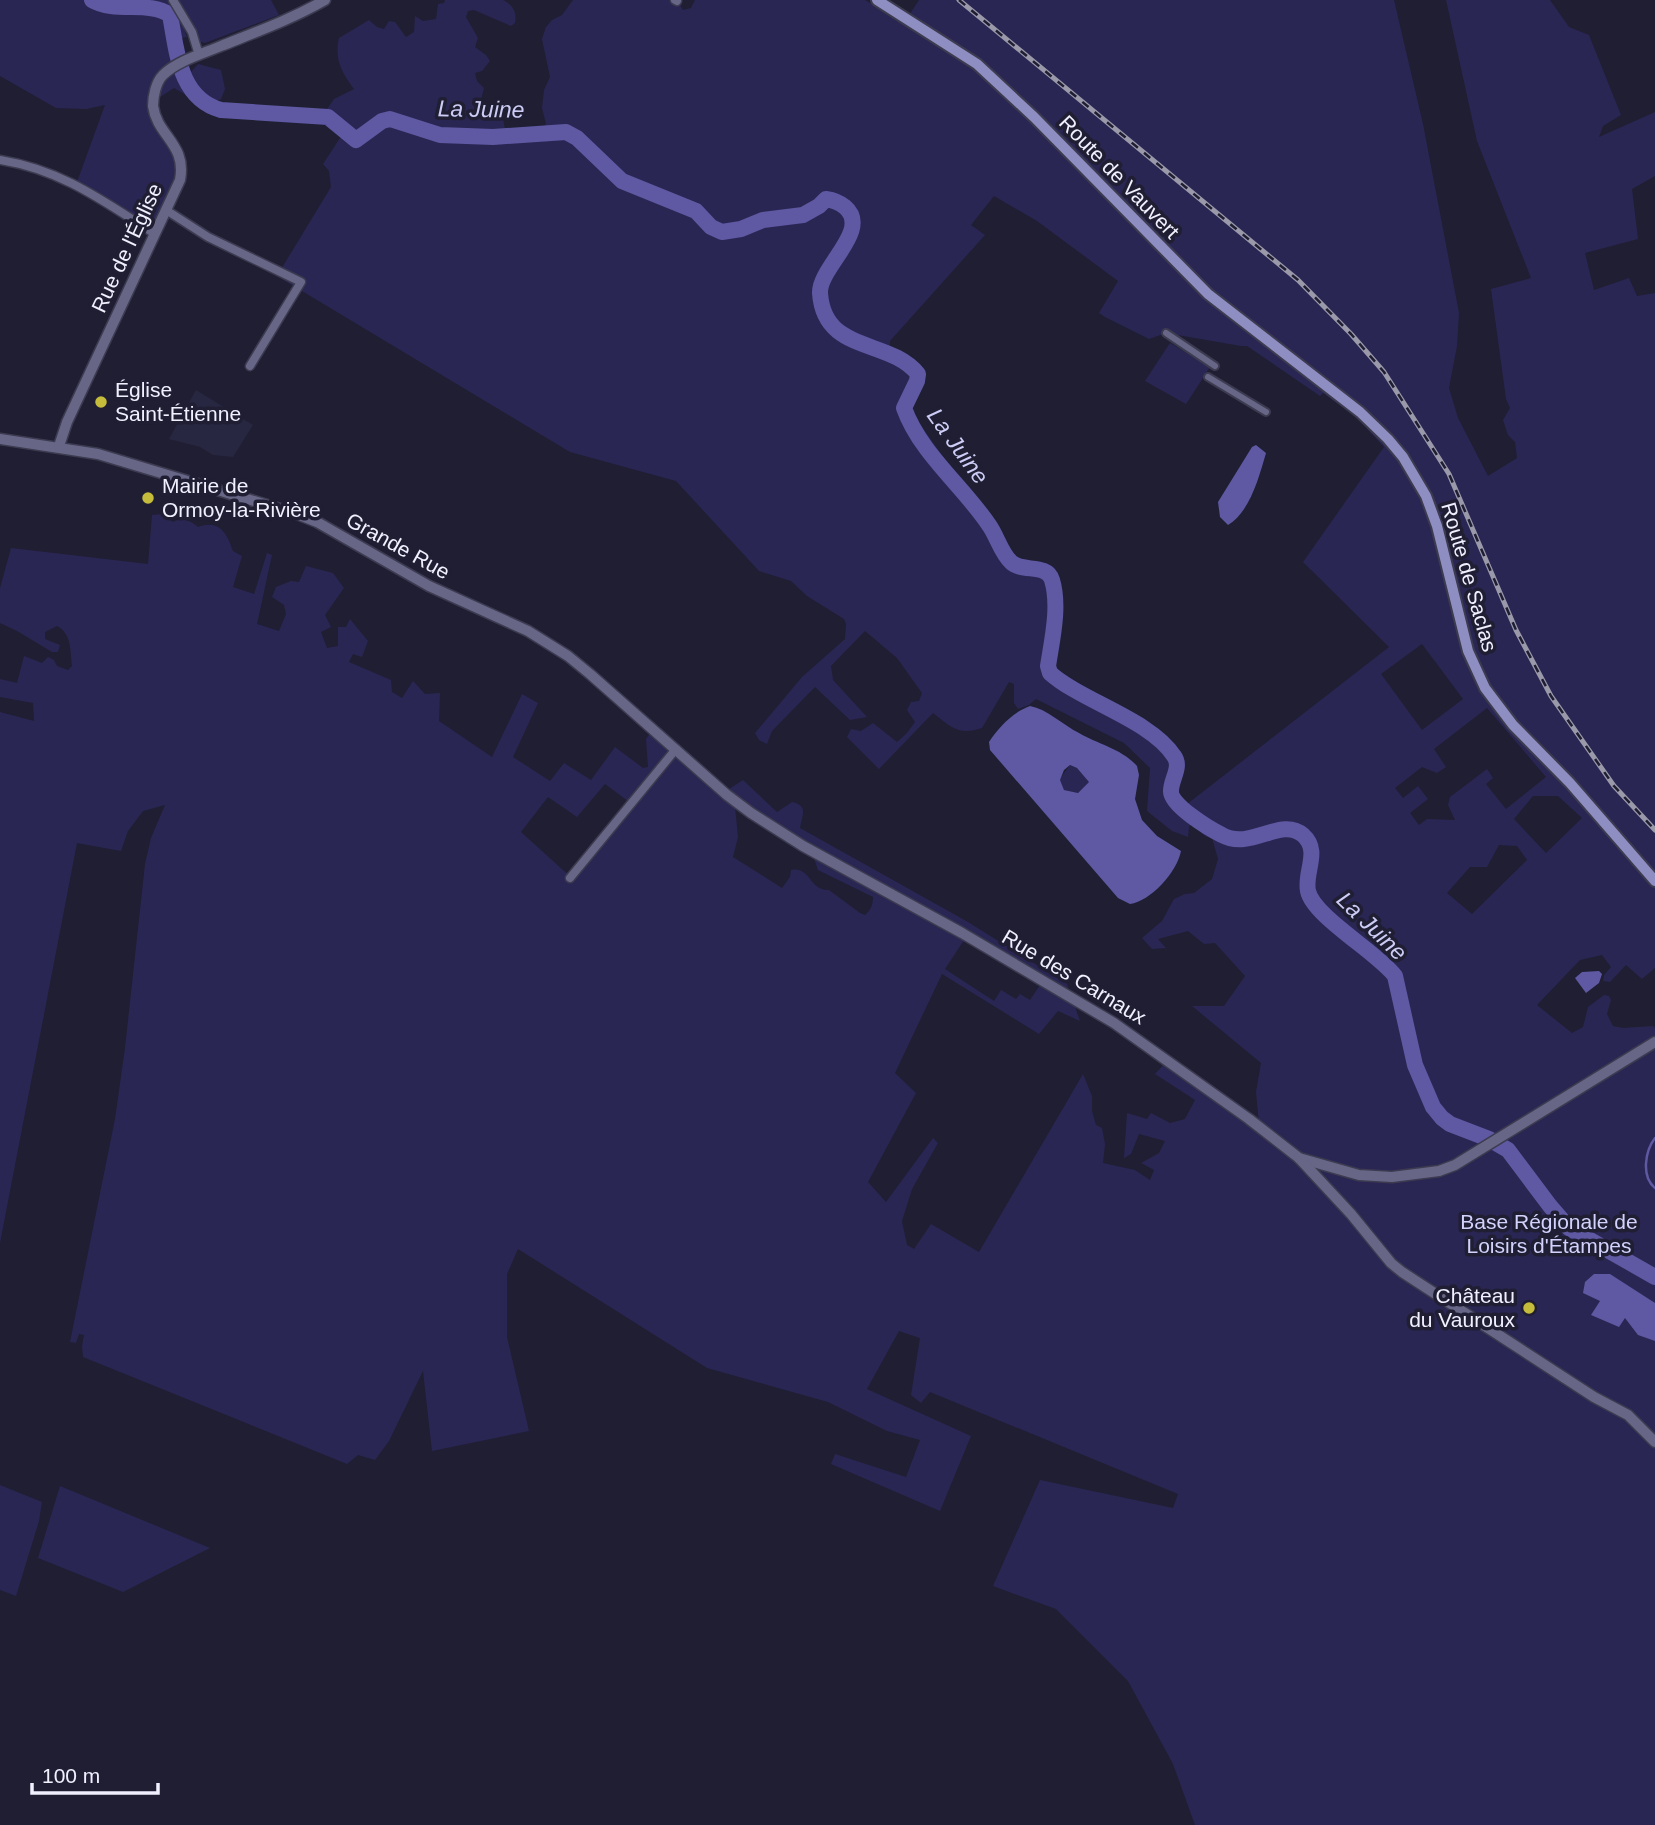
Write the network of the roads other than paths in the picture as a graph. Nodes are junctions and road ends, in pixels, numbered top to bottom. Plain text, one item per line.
1 (173, 0) edge
2 (325, 0) edge
3 (877, 0) edge
4 (199, 55) junction
5 (0, 160) edge
6 (166, 210) junction
7 (155, 234) junction
8 (1166, 333) dead end
9 (250, 366) dead end
10 (1215, 366) dead end
11 (1208, 377) dead end
12 (1329, 388) joint
13 (1266, 412) dead end
14 (0, 439) edge
15 (60, 446) junction
16 (663, 737) joint
17 (676, 749) junction
18 (570, 878) dead end
19 (1653, 879) edge
20 (1655, 1042) edge
21 (1299, 1158) junction
22 (1655, 1442) edge

1 - 4 street
2 - 4 street
3 - 12 main road, Route de Vauvert
4 - 6 street, Rue de l'Église
5 - 7 street
6 - 7 street, Rue de l'Église
6 - 9 street
7 - 15 street, Rue de l'Église
8 - 10 street
11 - 13 street
12 - 19 main road, Route de Saclas
14 - 15 street, Grande Rue
15 - 16 street, Grande Rue
16 - 17 street, Rue des Carnaux
17 - 18 street
17 - 21 street, Rue des Carnaux
20 - 21 street, Rue des Carnaux
21 - 22 street

